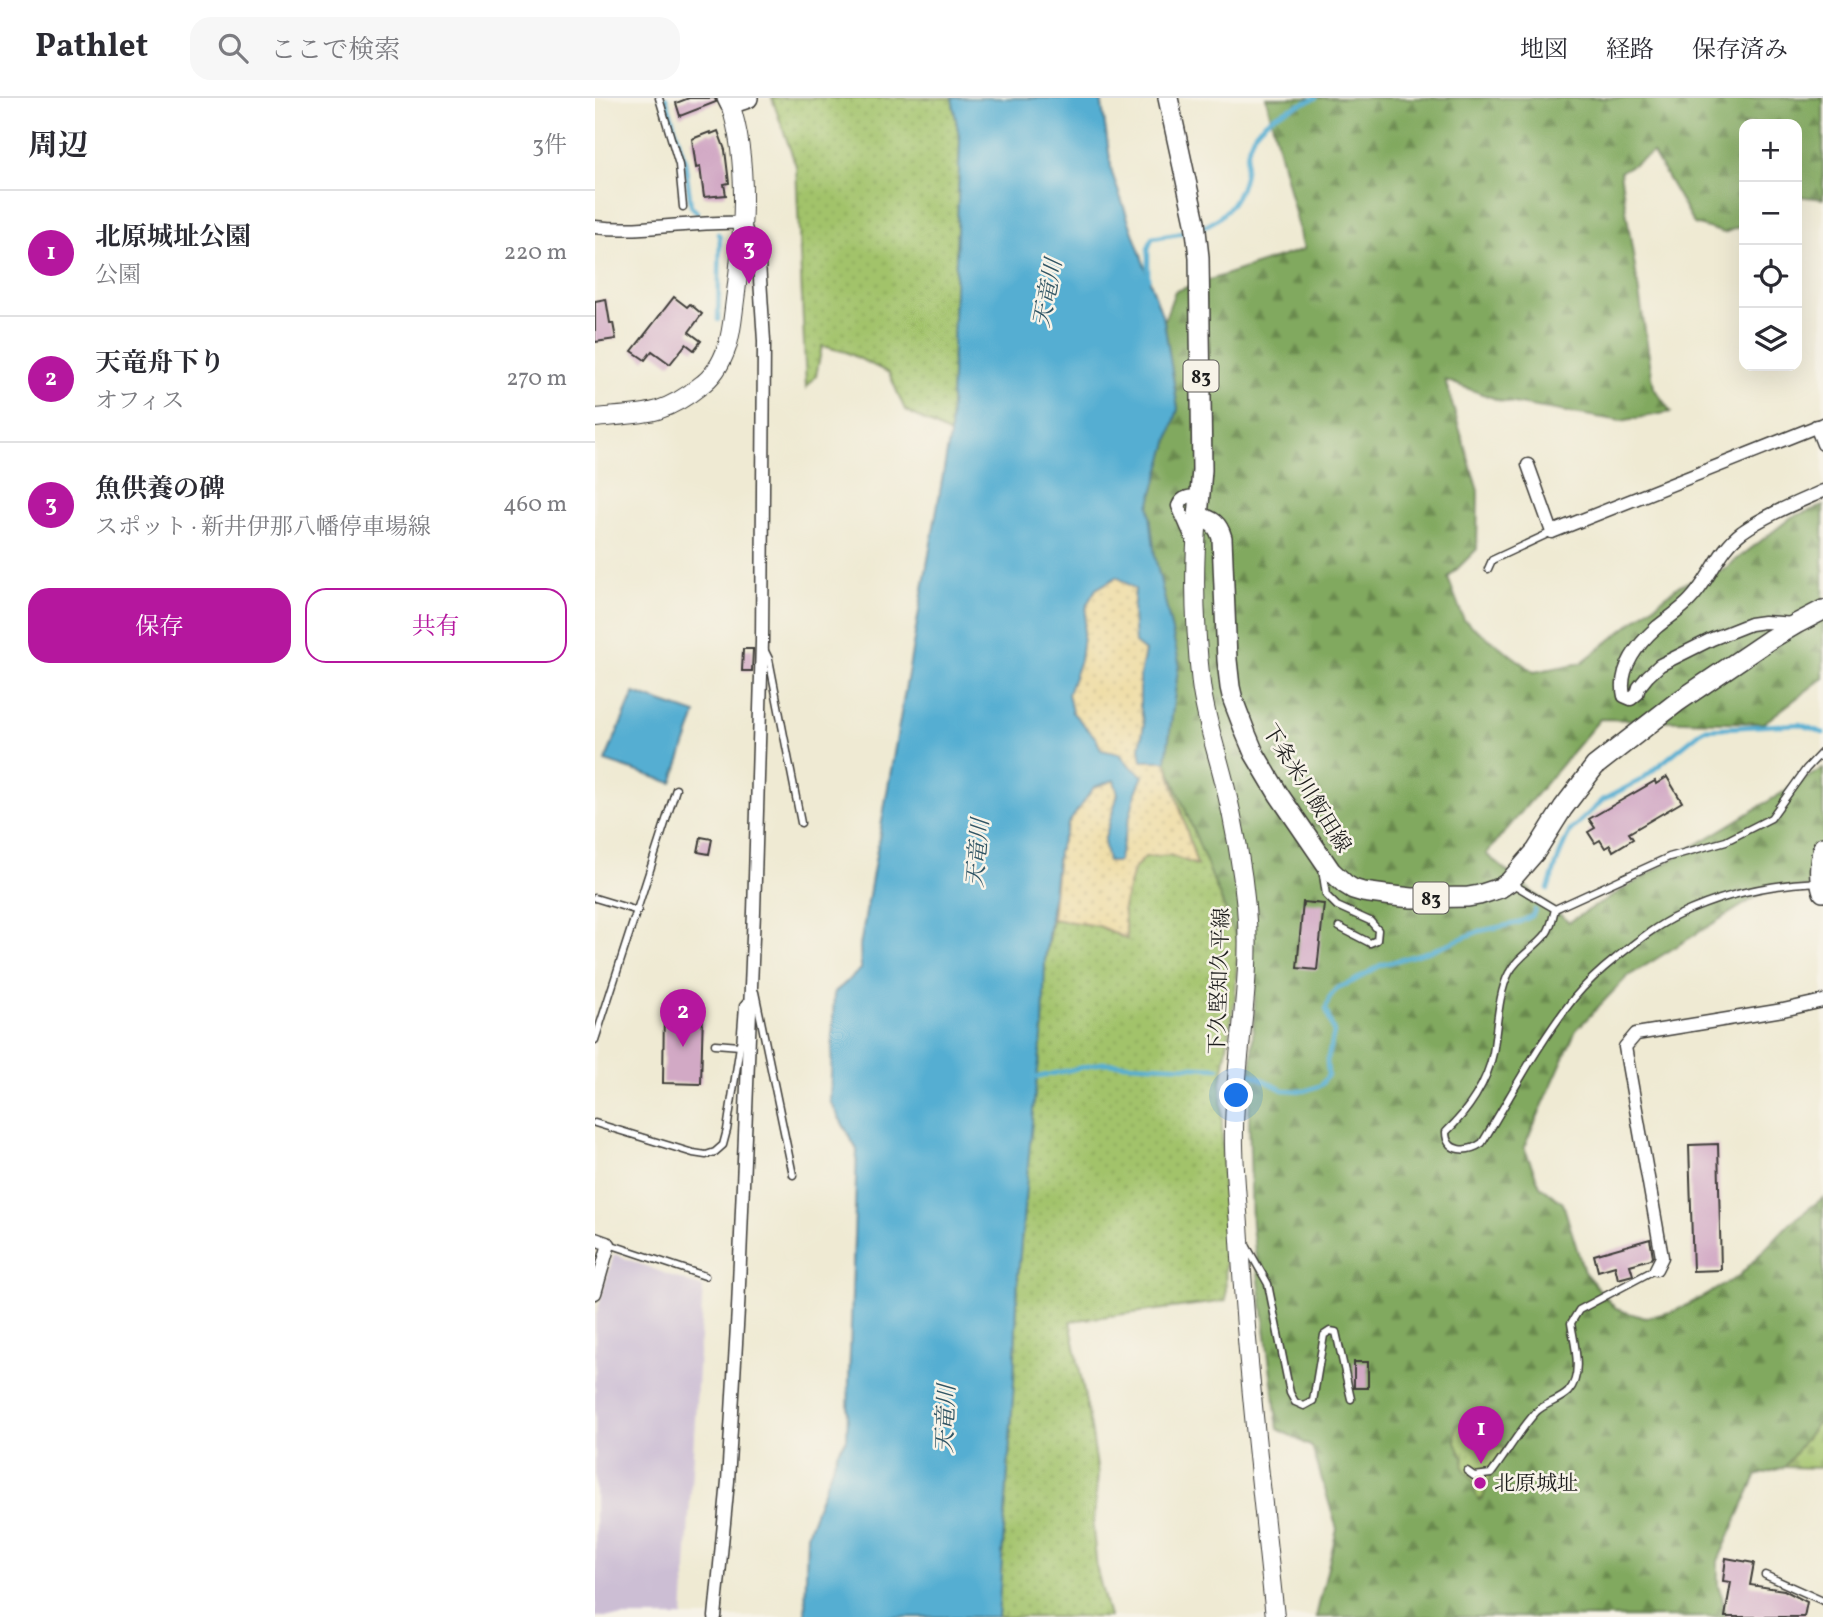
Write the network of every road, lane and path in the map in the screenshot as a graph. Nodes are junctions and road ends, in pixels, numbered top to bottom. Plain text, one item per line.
1 (659, 98) edge
2 (1168, 98) edge
3 (735, 100) edge
4 (683, 207) dead end
5 (743, 223) junction
6 (595, 227) edge
7 (595, 418) edge
8 (1819, 425) edge
9 (1823, 444) edge
10 (1528, 466) dead end
11 (1823, 491) edge
12 (1200, 496) junction
13 (1198, 517) junction
14 (1552, 532) junction
15 (1195, 546) junction
16 (1488, 569) dead end
17 (1823, 610) edge
18 (1796, 624) junction
19 (762, 642) junction
20 (1823, 751) edge
21 (676, 789) dead end
22 (801, 823) dead end
23 (1823, 847) edge
24 (1320, 856) junction
25 (1509, 882) junction
26 (1821, 887) edge
27 (595, 898) edge
28 (1555, 909) junction
29 (638, 911) junction
30 (1339, 927) dead end
31 (751, 974) junction
32 (750, 999) junction
33 (1823, 1001) edge
34 (595, 1040) edge
35 (715, 1044) dead end
36 (740, 1046) junction
37 (595, 1123) edge
38 (793, 1175) dead end
39 (1239, 1234) junction
40 (595, 1240) edge
41 (609, 1244) junction
42 (1656, 1269) joint
43 (705, 1276) dead end
44 (595, 1293) edge
45 (1351, 1399) dead end
46 (1467, 1471) dead end
47 (1765, 1575) dead end
48 (1823, 1601) edge
49 (715, 1617) edge
50 (1275, 1617) edge

1 - 4 lane
2 - 12 main road, 83
3 - 5 main road
5 - 6 street
5 - 7 main road
5 - 19 street
8 - 9 street
8 - 14 street
10 - 14 street
11 - 18 street
12 - 13 main road, 83
12 - 15 street
13 - 15 main road, 下久堅知久平線
13 - 24 main road, 下条米川飯田線 / 83
14 - 16 lane
15 - 39 main road, 下久堅知久平線
17 - 18 main road, 下条米川飯田線 / 83
18 - 25 main road, 下条米川飯田線 / 83
19 - 22 lane
19 - 31 street
20 - 28 lane
21 - 29 lane
23 - 26 main road
24 - 25 main road, 下条米川飯田線 / 83
24 - 30 lane
25 - 28 lane
26 - 28 lane
27 - 29 lane
29 - 34 lane
31 - 32 street
31 - 38 lane
32 - 36 lane
32 - 49 street
33 - 42 street
35 - 36 lane
36 - 37 lane
39 - 45 lane
39 - 50 main road, 下久堅知久平線
40 - 41 street
41 - 43 lane
41 - 44 street
42 - 46 lane
47 - 48 lane

